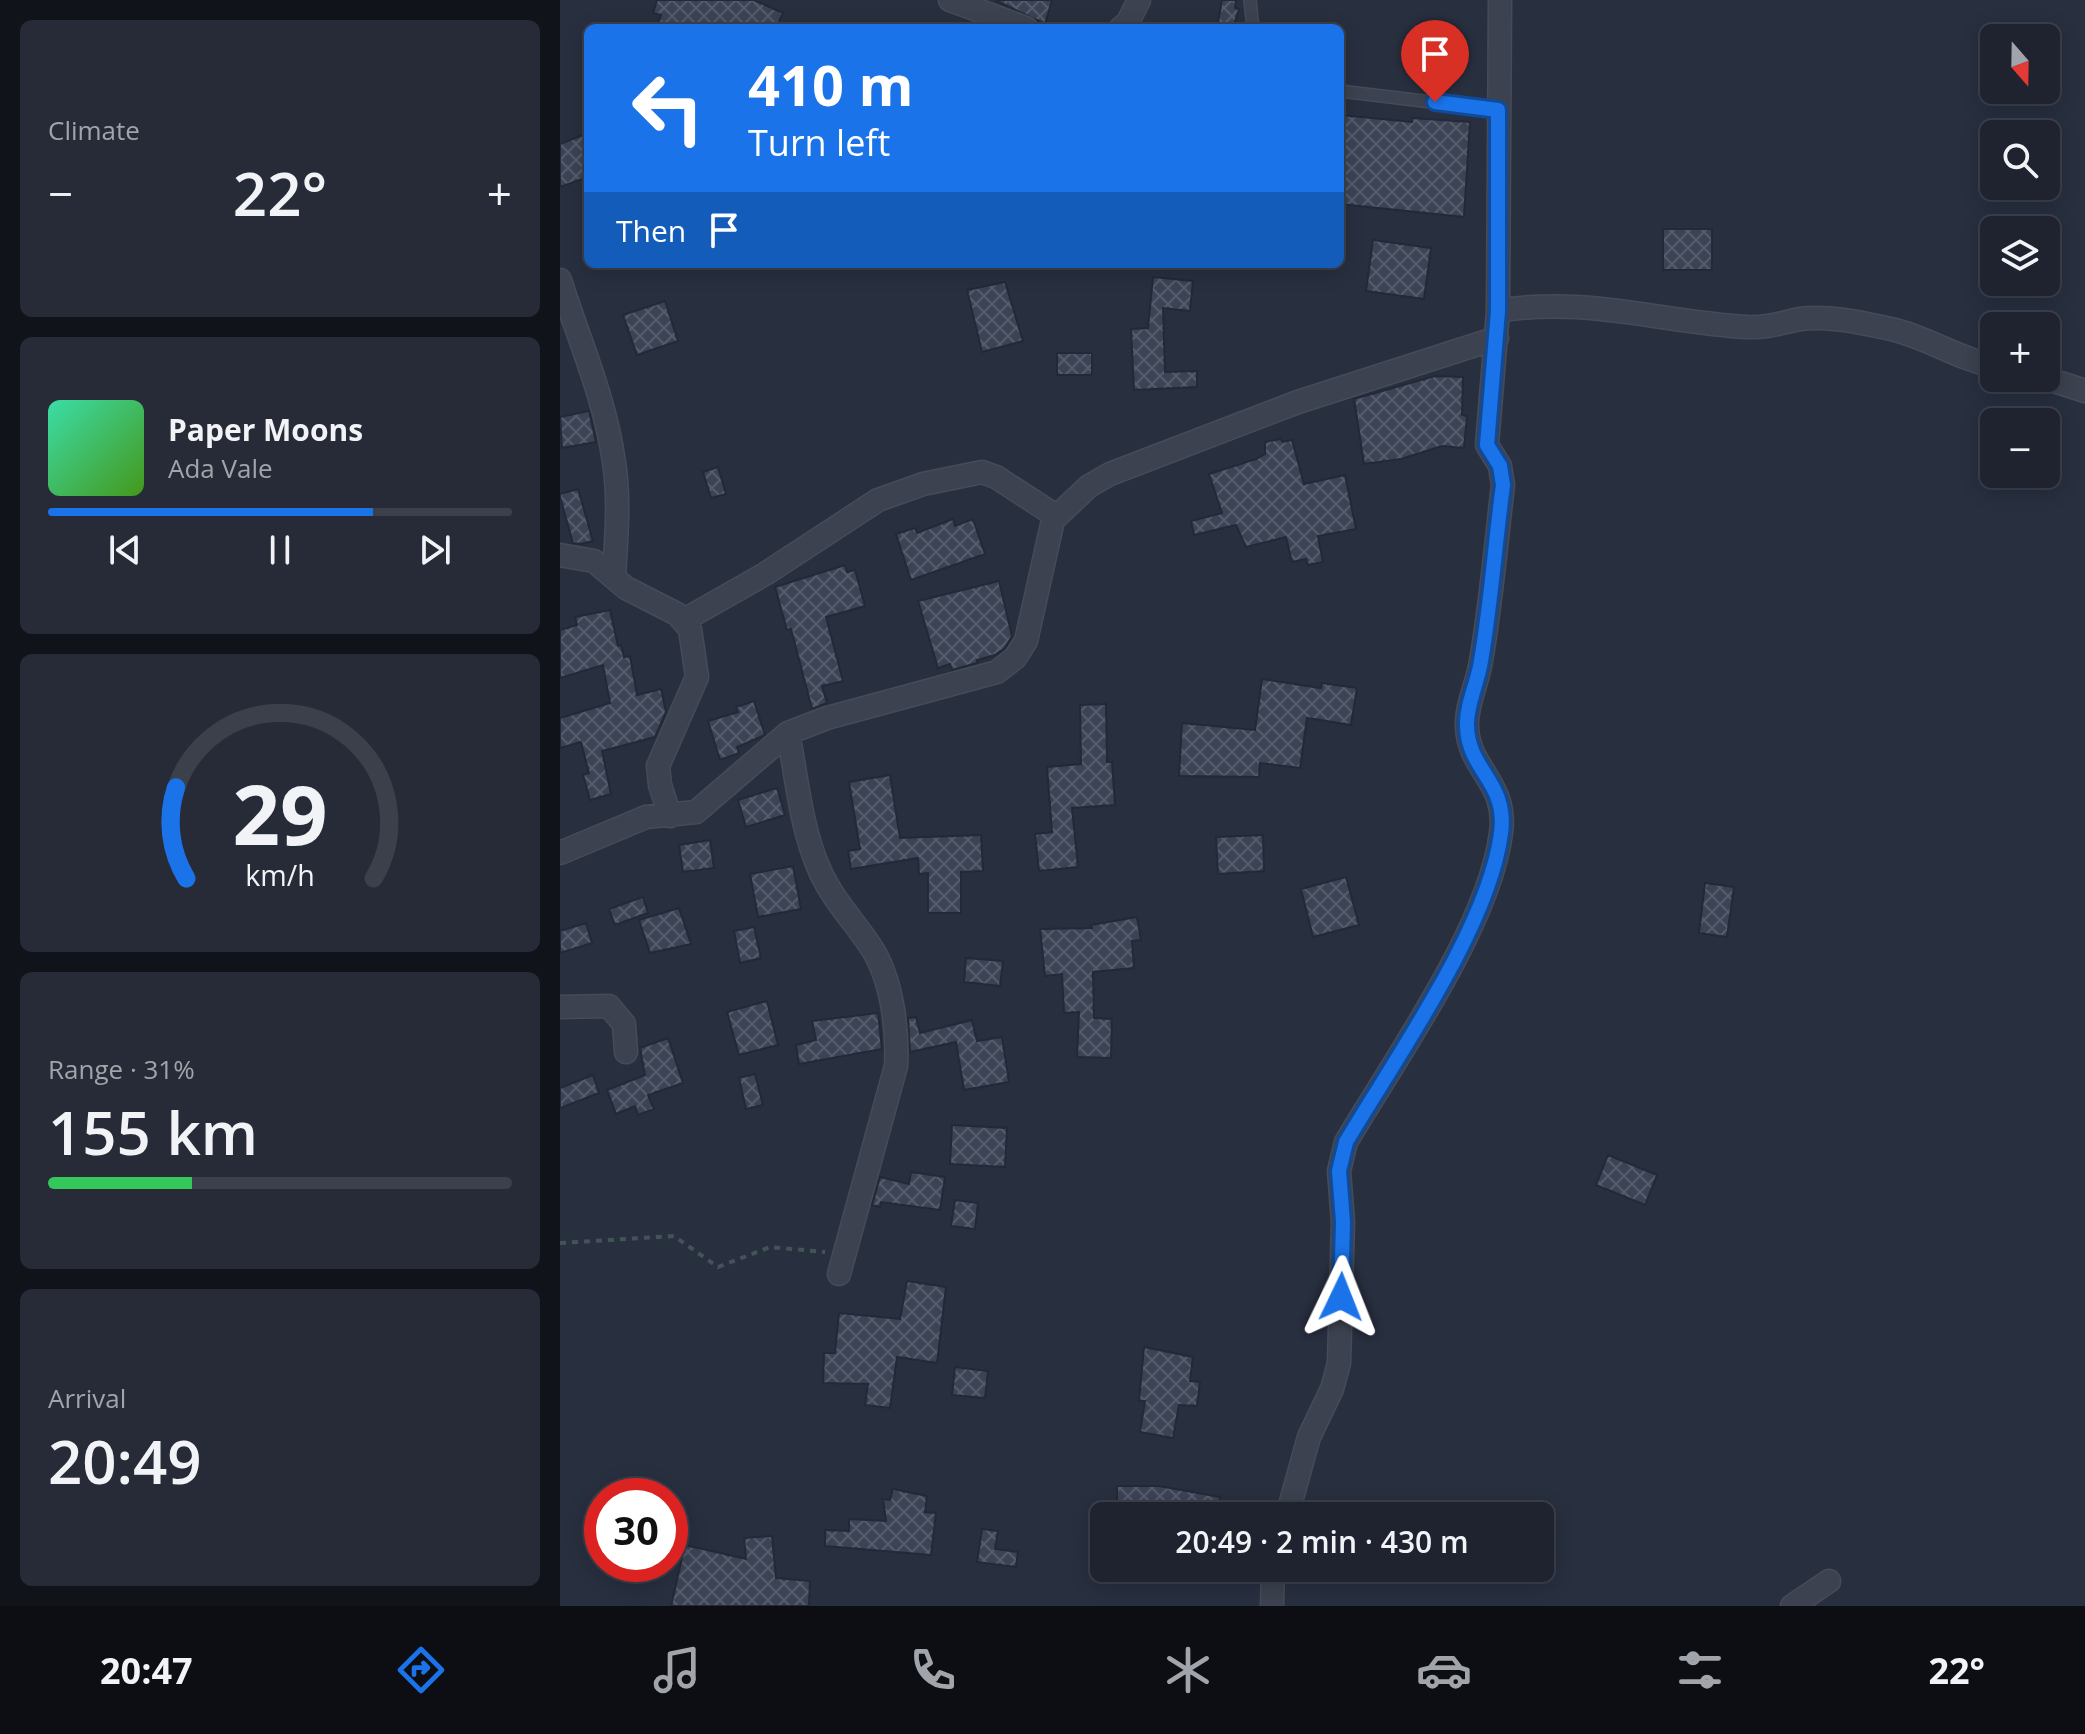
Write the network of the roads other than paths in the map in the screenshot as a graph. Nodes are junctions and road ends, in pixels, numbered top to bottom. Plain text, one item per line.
1 (950, 0) edge
2 (1139, 0) edge
3 (1250, 0) edge
4 (1500, 0) edge
5 (1015, 24) edge
6 (1125, 24) edge
7 (1253, 24) edge
8 (1344, 91) edge
9 (1498, 110) junction
10 (560, 280) edge
11 (1498, 311) junction
12 (1497, 338) junction
13 (1980, 362) edge
14 (2060, 383) edge
15 (2085, 391) edge
16 (1056, 516) junction
17 (560, 555) edge
18 (614, 578) junction
19 (684, 620) junction
20 (788, 733) junction
21 (670, 816) junction
22 (560, 853) edge
23 (560, 1007) edge
24 (626, 1052) dead end
25 (839, 1264) road end
26 (1291, 1502) edge
27 (1829, 1581) dead end
28 (1273, 1582) edge
29 (1272, 1606) edge
30 (1792, 1606) edge

1 - 5 street
2 - 6 street
3 - 7 lane
4 - 9 street
8 - 9 lane
9 - 11 street
10 - 18 street
11 - 12 street
11 - 13 street
12 - 16 street
12 - 26 street
14 - 15 street
16 - 19 street
16 - 20 street
17 - 18 street
18 - 19 street
19 - 21 street
20 - 21 street
20 - 25 street
21 - 22 street
23 - 24 street
27 - 30 street
28 - 29 street

